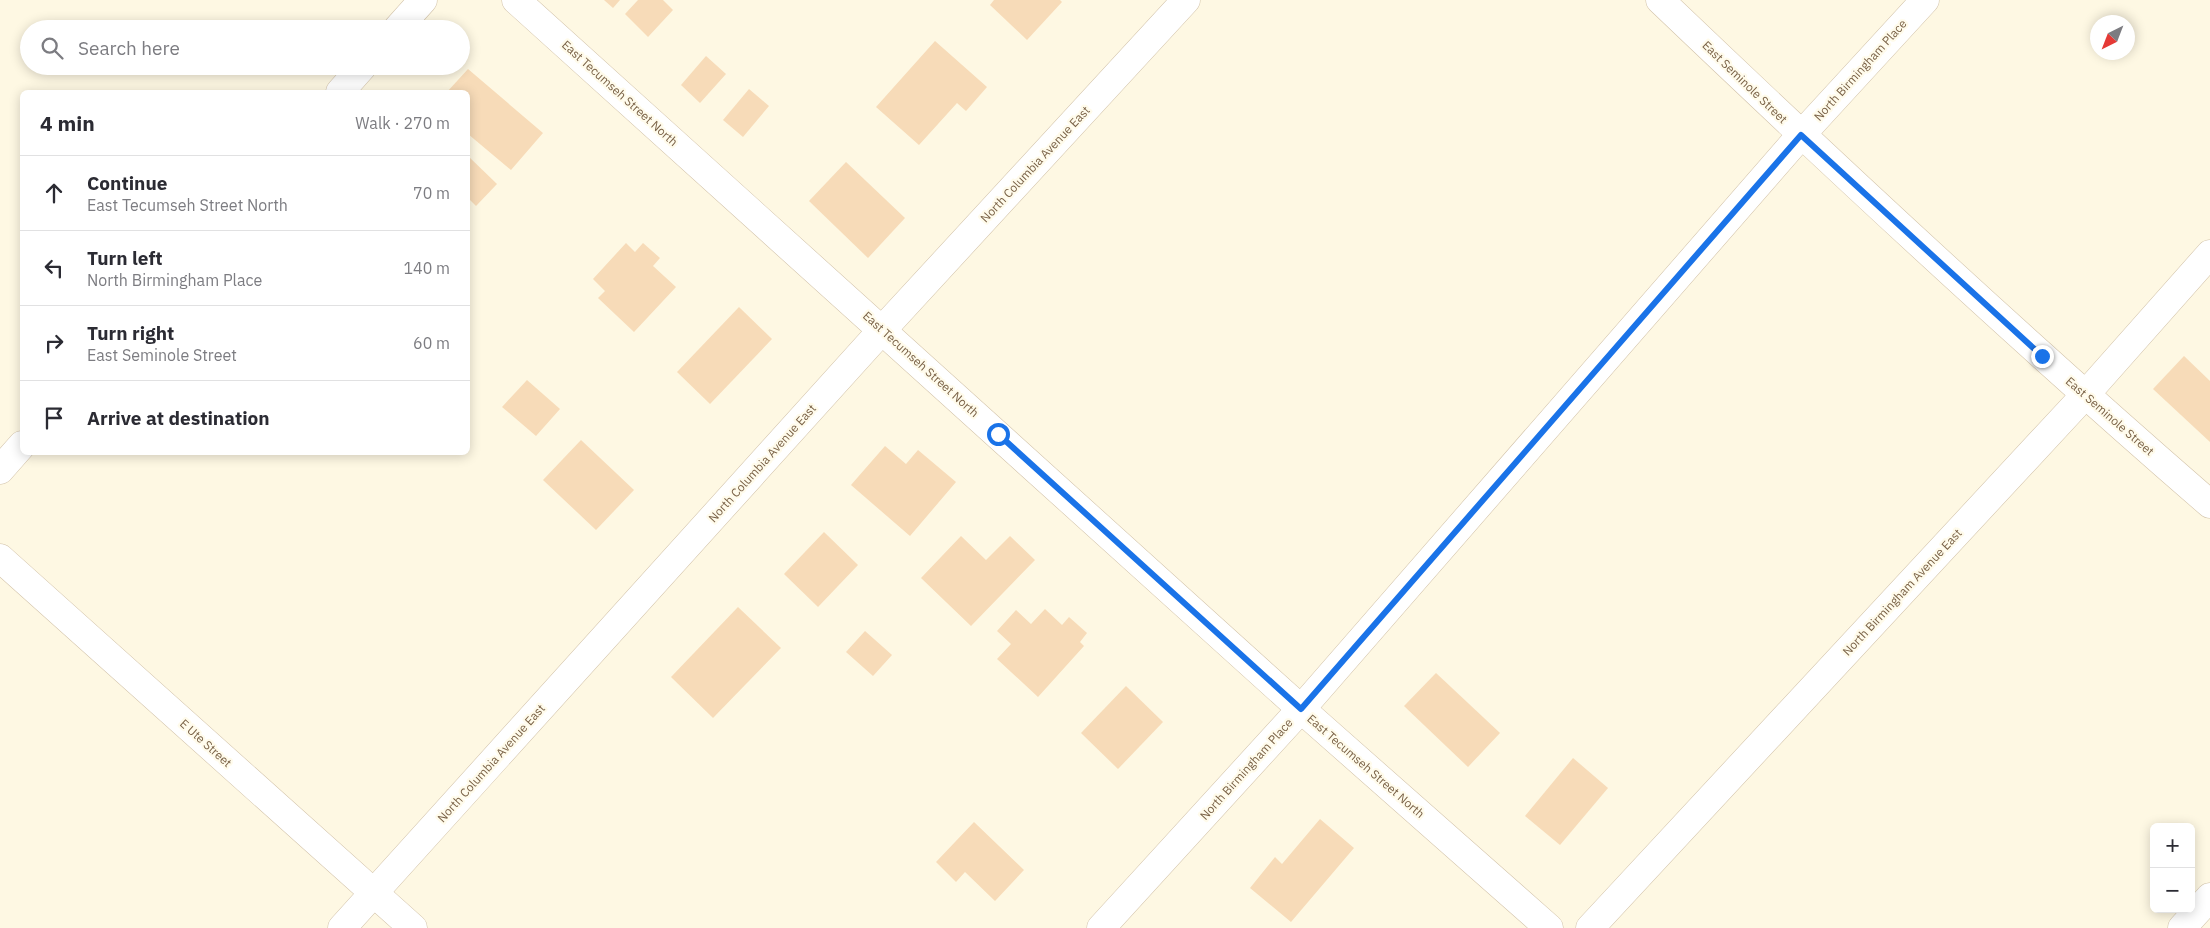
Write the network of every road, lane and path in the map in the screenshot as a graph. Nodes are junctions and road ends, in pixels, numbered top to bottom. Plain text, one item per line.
1 (423, 0) edge
2 (516, 0) edge
3 (1186, 0) edge
4 (1660, 0) edge
5 (1924, 0) edge
6 (405, 20) edge
7 (355, 75) edge
8 (342, 90) edge
9 (1801, 135) junction
10 (2210, 254) edge
11 (883, 330) junction
12 (2084, 395) junction
13 (20, 447) edge
14 (0, 470) edge
15 (2210, 504) edge
16 (0, 558) edge
17 (1301, 709) junction
18 (374, 892) junction
19 (2210, 897) edge
20 (342, 928) edge
21 (413, 928) edge
22 (1101, 928) edge
23 (1549, 928) edge
24 (1590, 928) edge
25 (2182, 928) edge

1 - 6 street
2 - 11 street, East Tecumseh Street North
3 - 11 street, North Columbia Avenue East
4 - 9 street, East Seminole Street
5 - 9 street, North Birmingham Place
7 - 8 street
9 - 12 street, East Seminole Street
9 - 17 street, North Birmingham Place
10 - 12 street, North Birmingham Avenue East
11 - 17 street, East Tecumseh Street North
11 - 18 street, North Columbia Avenue East
12 - 15 street, East Seminole Street
12 - 24 street, North Birmingham Avenue East
13 - 14 street
16 - 18 street, E Ute Street
17 - 22 street, North Birmingham Place
17 - 23 street, East Tecumseh Street North
18 - 20 street, North Columbia Avenue East
18 - 21 street, E Ute Street
19 - 25 street

